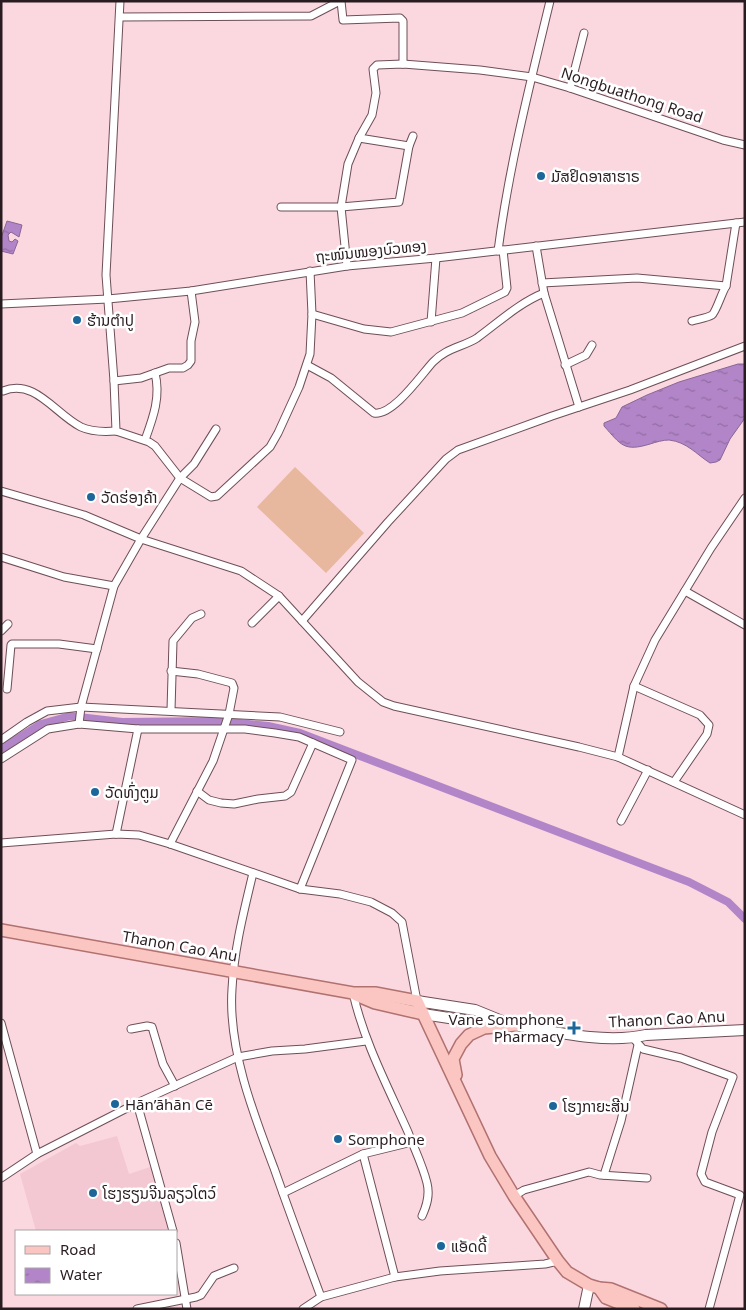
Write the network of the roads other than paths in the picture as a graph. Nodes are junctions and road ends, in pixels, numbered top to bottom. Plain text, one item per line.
1 (120, 1) edge
2 (340, 1) edge
3 (550, 1) edge
4 (120, 17) junction
5 (584, 33) dead end
6 (403, 64) junction
7 (532, 77) junction
8 (570, 88) junction
9 (413, 136) dead end
10 (359, 138) junction
11 (745, 145) edge
12 (409, 146) junction
13 (281, 207) dead end
14 (341, 207) junction
15 (745, 222) edge
16 (736, 223) junction
17 (536, 246) junction
18 (500, 251) junction
19 (436, 258) junction
20 (347, 266) junction
21 (310, 271) junction
22 (542, 283) junction
23 (726, 286) junction
24 (190, 291) junction
25 (544, 293) junction
26 (108, 299) junction
27 (1, 304) edge
28 (312, 314) junction
29 (692, 321) dead end
30 (431, 322) junction
31 (592, 344) dead end
32 (745, 346) edge
33 (565, 364) junction
34 (307, 365) junction
35 (155, 373) junction
36 (114, 381) junction
37 (3, 391) dead end
38 (579, 407) junction
39 (216, 429) dead end
40 (116, 431) junction
41 (145, 440) junction
42 (180, 478) junction
43 (1, 491) edge
44 (745, 498) edge
45 (141, 539) junction
46 (1, 557) edge
47 (114, 586) junction
48 (684, 591) junction
49 (279, 596) junction
50 (201, 614) dead end
51 (302, 621) junction
52 (8, 624) dead end
53 (252, 624) dead end
54 (745, 625) edge
55 (1, 631) edge
56 (97, 649) junction
57 (171, 671) junction
58 (634, 686) junction
59 (7, 689) dead end
60 (82, 707) junction
61 (171, 710) junction
62 (229, 715) junction
63 (78, 724) junction
64 (225, 727) junction
65 (138, 728) junction
66 (340, 732) dead end
67 (1, 740) edge
68 (314, 743) junction
69 (618, 757) junction
70 (1, 759) edge
71 (648, 770) junction
72 (674, 782) junction
73 (198, 792) junction
74 (745, 814) edge
75 (622, 821) dead end
76 (116, 834) junction
77 (1, 843) edge
78 (170, 844) junction
79 (253, 873) junction
80 (300, 889) junction
81 (1, 930) edge
82 (235, 971) junction
83 (352, 993) junction
84 (417, 1000) junction
85 (423, 1014) junction
86 (502, 1021) junction
87 (1, 1023) edge
88 (515, 1025) junction
89 (131, 1029) dead end
90 (745, 1030) edge
91 (366, 1041) junction
92 (636, 1041) junction
93 (238, 1057) junction
94 (175, 1086) junction
95 (464, 1100) junction
96 (137, 1103) junction
97 (412, 1142) junction
98 (37, 1154) junction
99 (363, 1154) junction
100 (604, 1175) junction
101 (1, 1178) edge
102 (647, 1178) dead end
103 (283, 1193) junction
104 (514, 1196) junction
105 (422, 1216) dead end
106 (173, 1230) edge
107 (178, 1254) edge
108 (558, 1260) junction
109 (234, 1268) dead end
110 (395, 1277) junction
111 (594, 1287) junction
112 (321, 1297) junction
113 (186, 1298) junction
114 (137, 1309) edge
115 (186, 1309) edge
116 (303, 1309) edge
117 (584, 1309) edge
118 (634, 1309) edge
119 (661, 1309) edge
120 (709, 1309) edge

1 - 4 street
2 - 4 street
2 - 6 street
3 - 7 street
4 - 26 street
5 - 8 street
6 - 7 street, Nongbuathong Road
6 - 10 street, Nongbuathong Road
7 - 8 street, Nongbuathong Road
7 - 18 street
8 - 11 street, Nongbuathong Road
9 - 12 street
10 - 12 street
10 - 14 street
12 - 14 street
13 - 14 street
14 - 20 street
15 - 16 street, ຖະໜົນໜອງບົວທອງ
16 - 17 street, ຖະໜົນໜອງບົວທອງ
16 - 23 street
17 - 18 street, ຖະໜົນໜອງບົວທອງ
17 - 22 street
18 - 19 street, ຖະໜົນໜອງບົວທອງ
18 - 30 street
19 - 20 street, ຖະໜົນໜອງບົວທອງ
19 - 30 street
20 - 21 street, ຖະໜົນໜອງບົວທອງ
21 - 24 street, ຖະໜົນໜອງບົວທອງ
21 - 28 street
22 - 23 street
22 - 25 street
23 - 29 street
24 - 26 street, ຖະໜົນໜອງບົວທອງ
24 - 35 street
25 - 33 street
25 - 34 street
26 - 27 street, ຖະໜົນໜອງບົວທອງ
26 - 36 street
28 - 30 street
28 - 34 street
31 - 33 street
32 - 38 street
33 - 38 street
34 - 42 street
35 - 36 street
35 - 41 street
36 - 40 street
37 - 40 street
38 - 51 street
39 - 42 street
40 - 41 street
41 - 42 street
42 - 45 street
43 - 45 street
44 - 48 street
45 - 47 street
45 - 49 street
46 - 47 street
47 - 56 street
48 - 54 street
48 - 58 street
49 - 51 street
49 - 53 street
50 - 57 street
51 - 69 street
52 - 55 street
56 - 59 street
56 - 60 street
57 - 61 street
57 - 62 street
58 - 69 street
58 - 72 street
60 - 61 street
60 - 63 street
60 - 67 street
61 - 62 street
62 - 64 street
62 - 66 street
63 - 65 street
63 - 70 street
64 - 65 street
64 - 68 street
64 - 73 street
65 - 76 street
68 - 73 street
68 - 80 street
69 - 71 street
71 - 72 street
71 - 75 street
72 - 74 street
73 - 78 street
76 - 77 street
76 - 78 street
78 - 79 street
79 - 80 street
79 - 82 street
80 - 84 street
81 - 82 main road, Thanon Cao Anu
82 - 83 main road, Thanon Cao Anu
82 - 93 street
83 - 84 main road, Thanon Cao Anu
83 - 85 main road, Thanon Cao Anu
83 - 91 street
84 - 85 main road
84 - 86 street, Thanon Cao Anu
85 - 86 street, Thanon Cao Anu
85 - 95 main road
86 - 88 street, Thanon Cao Anu
87 - 98 street
88 - 92 street, Thanon Cao Anu
88 - 95 main road
89 - 94 street
90 - 92 street, Thanon Cao Anu
91 - 93 street
91 - 97 street
92 - 100 street
92 - 120 street
93 - 94 street
93 - 103 street
94 - 96 street
95 - 104 main road
96 - 98 street
96 - 106 street
97 - 99 street
97 - 105 street
98 - 101 street
99 - 103 street
99 - 110 street
100 - 102 street
100 - 104 street
103 - 112 street
104 - 108 main road
107 - 113 street
108 - 110 street
108 - 111 main road
109 - 113 street
110 - 112 street
111 - 117 street
111 - 118 main road
111 - 119 main road
112 - 116 street
113 - 114 street
113 - 115 street

